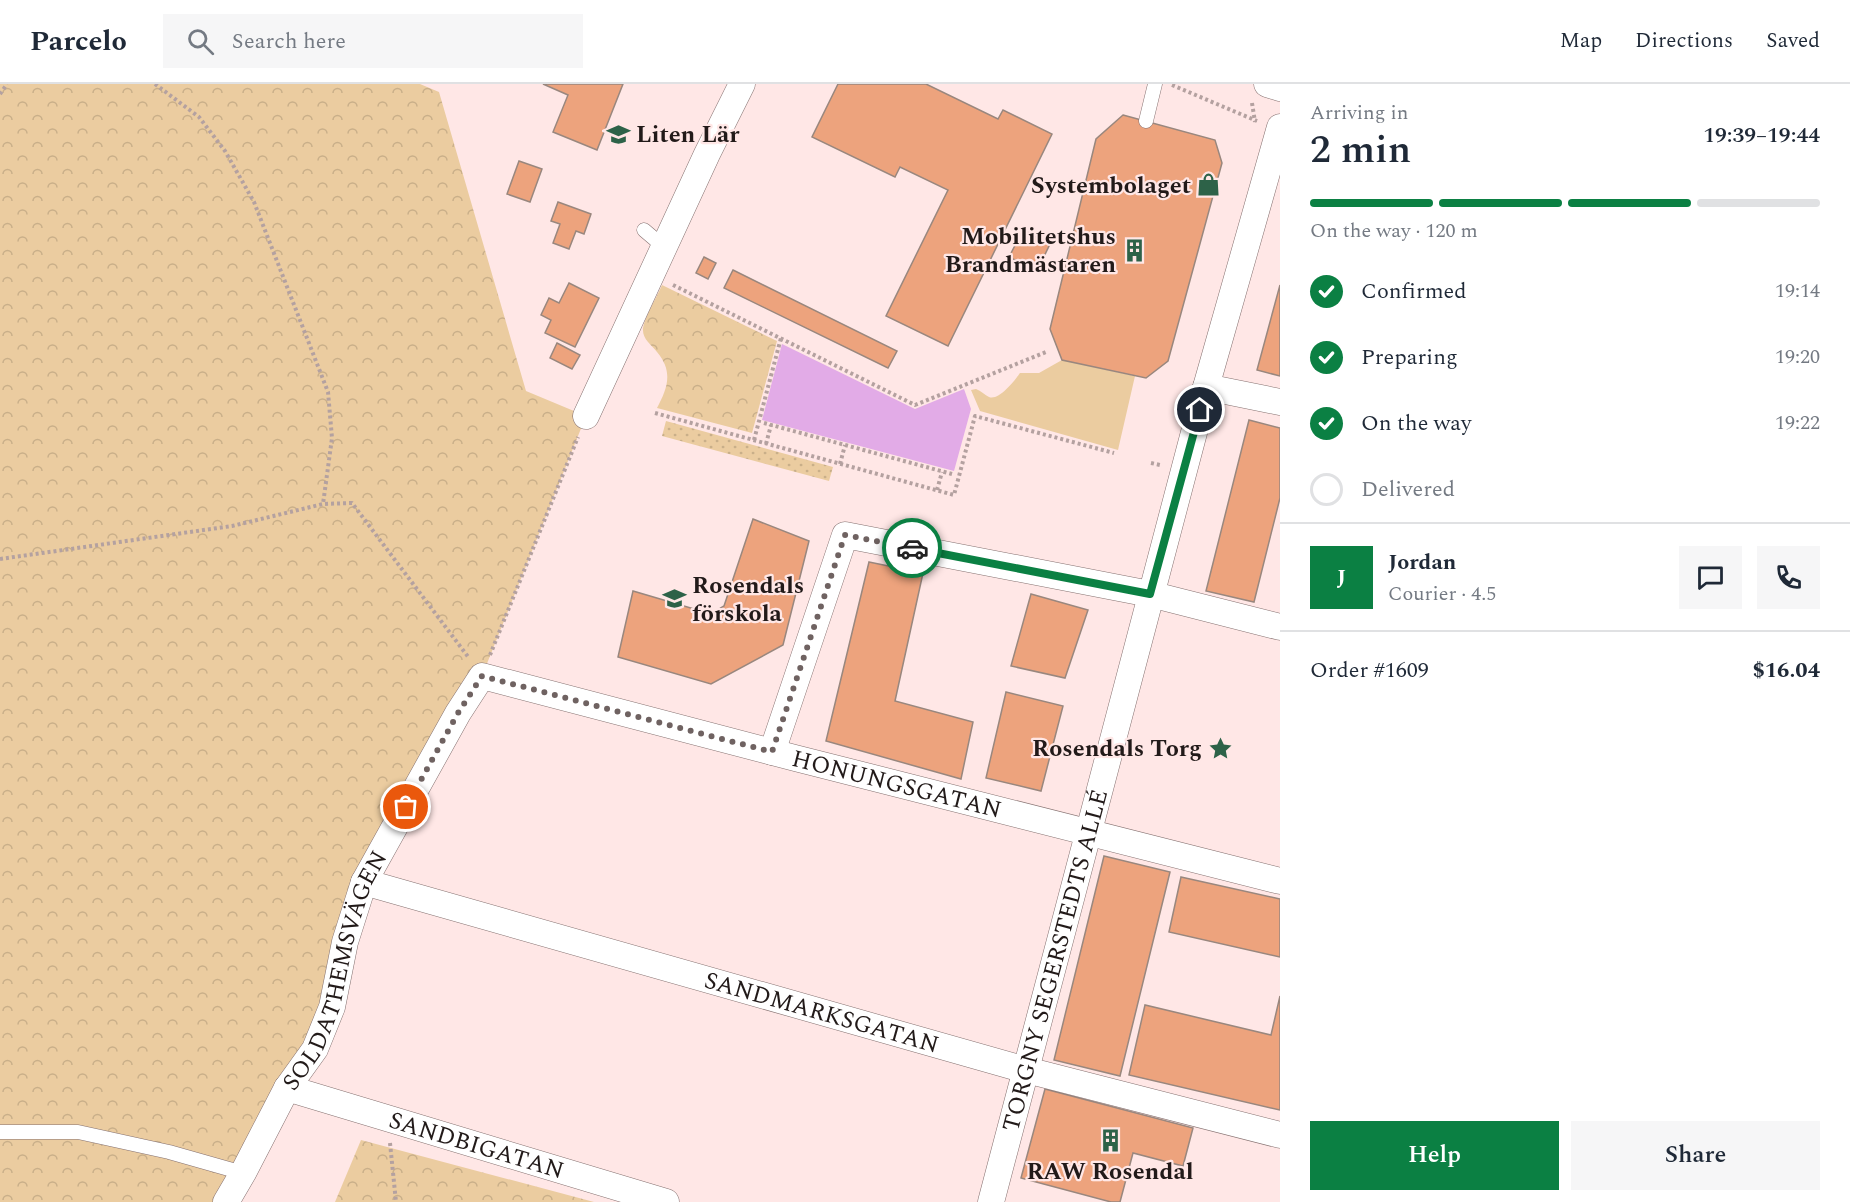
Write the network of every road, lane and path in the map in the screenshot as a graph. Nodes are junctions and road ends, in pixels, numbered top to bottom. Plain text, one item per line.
1 (7, 84) edge
2 (155, 84) edge
3 (742, 84) edge
4 (1155, 84) edge
5 (1170, 84) edge
6 (1267, 84) edge
7 (1280, 88) edge
8 (0, 94) edge
9 (1255, 120) dead end
10 (1146, 121) dead end
11 (1280, 127) edge
12 (644, 230) dead end
13 (664, 247) junction
14 (664, 281) dead end
15 (781, 338) junction
16 (1046, 352) dead end
17 (1206, 387) junction
18 (1280, 402) edge
19 (655, 413) dead end
20 (586, 416) joint
21 (764, 423) dead end
22 (771, 425) junction
23 (754, 440) junction
24 (766, 444) junction
25 (845, 445) junction
26 (1114, 453) dead end
27 (840, 464) junction
28 (942, 472) junction
29 (952, 474) dead end
30 (937, 490) junction
31 (323, 504) junction
32 (0, 559) edge
33 (1150, 594) junction
34 (1280, 627) edge
35 (482, 676) junction
36 (772, 752) junction
37 (1088, 833) junction
38 (1280, 881) edge
39 (364, 882) junction
40 (1026, 1070) junction
41 (286, 1088) junction
42 (387, 1118) junction
43 (0, 1132) edge
44 (1280, 1136) edge
45 (243, 1173) junction
46 (226, 1202) edge
47 (396, 1202) edge
48 (666, 1202) edge
49 (991, 1202) edge

1 - 8 path
2 - 31 path
3 - 13 street
4 - 10 lane
5 - 9 path
6 - 7 street
11 - 17 street, TORGNY SEGERSTEDTS ALLÉ
12 - 13 lane
13 - 20 street
14 - 15 path
15 - 16 path
15 - 23 path
17 - 18 street
17 - 33 street, TORGNY SEGERSTEDTS ALLÉ
19 - 23 path
20 - 35 path
21 - 22 path
22 - 24 path
22 - 25 path
23 - 24 path
24 - 27 path
25 - 27 path
25 - 28 path
26 - 30 path
27 - 30 path
28 - 29 path
28 - 30 path
31 - 32 path
31 - 35 path
33 - 34 street
33 - 36 street
33 - 37 street, TORGNY SEGERSTEDTS ALLÉ
35 - 36 street, HONUNGSGATAN
35 - 39 street, SOLDATHEMSVÄGEN
36 - 37 street, HONUNGSGATAN
37 - 38 street, HONUNGSGATAN
37 - 40 street, TORGNY SEGERSTEDTS ALLÉ
39 - 40 street, SANDMARKSGATAN
39 - 41 street, SOLDATHEMSVÄGEN
40 - 44 street, SANDMARKSGATAN
40 - 49 street, TORGNY SEGERSTEDTS ALLÉ
41 - 42 street, SANDBIGATAN
41 - 45 street, SOLDATHEMSVÄGEN
42 - 47 path
42 - 48 street, SANDBIGATAN
43 - 45 lane
45 - 46 street, SOLDATHEMSVÄGEN

